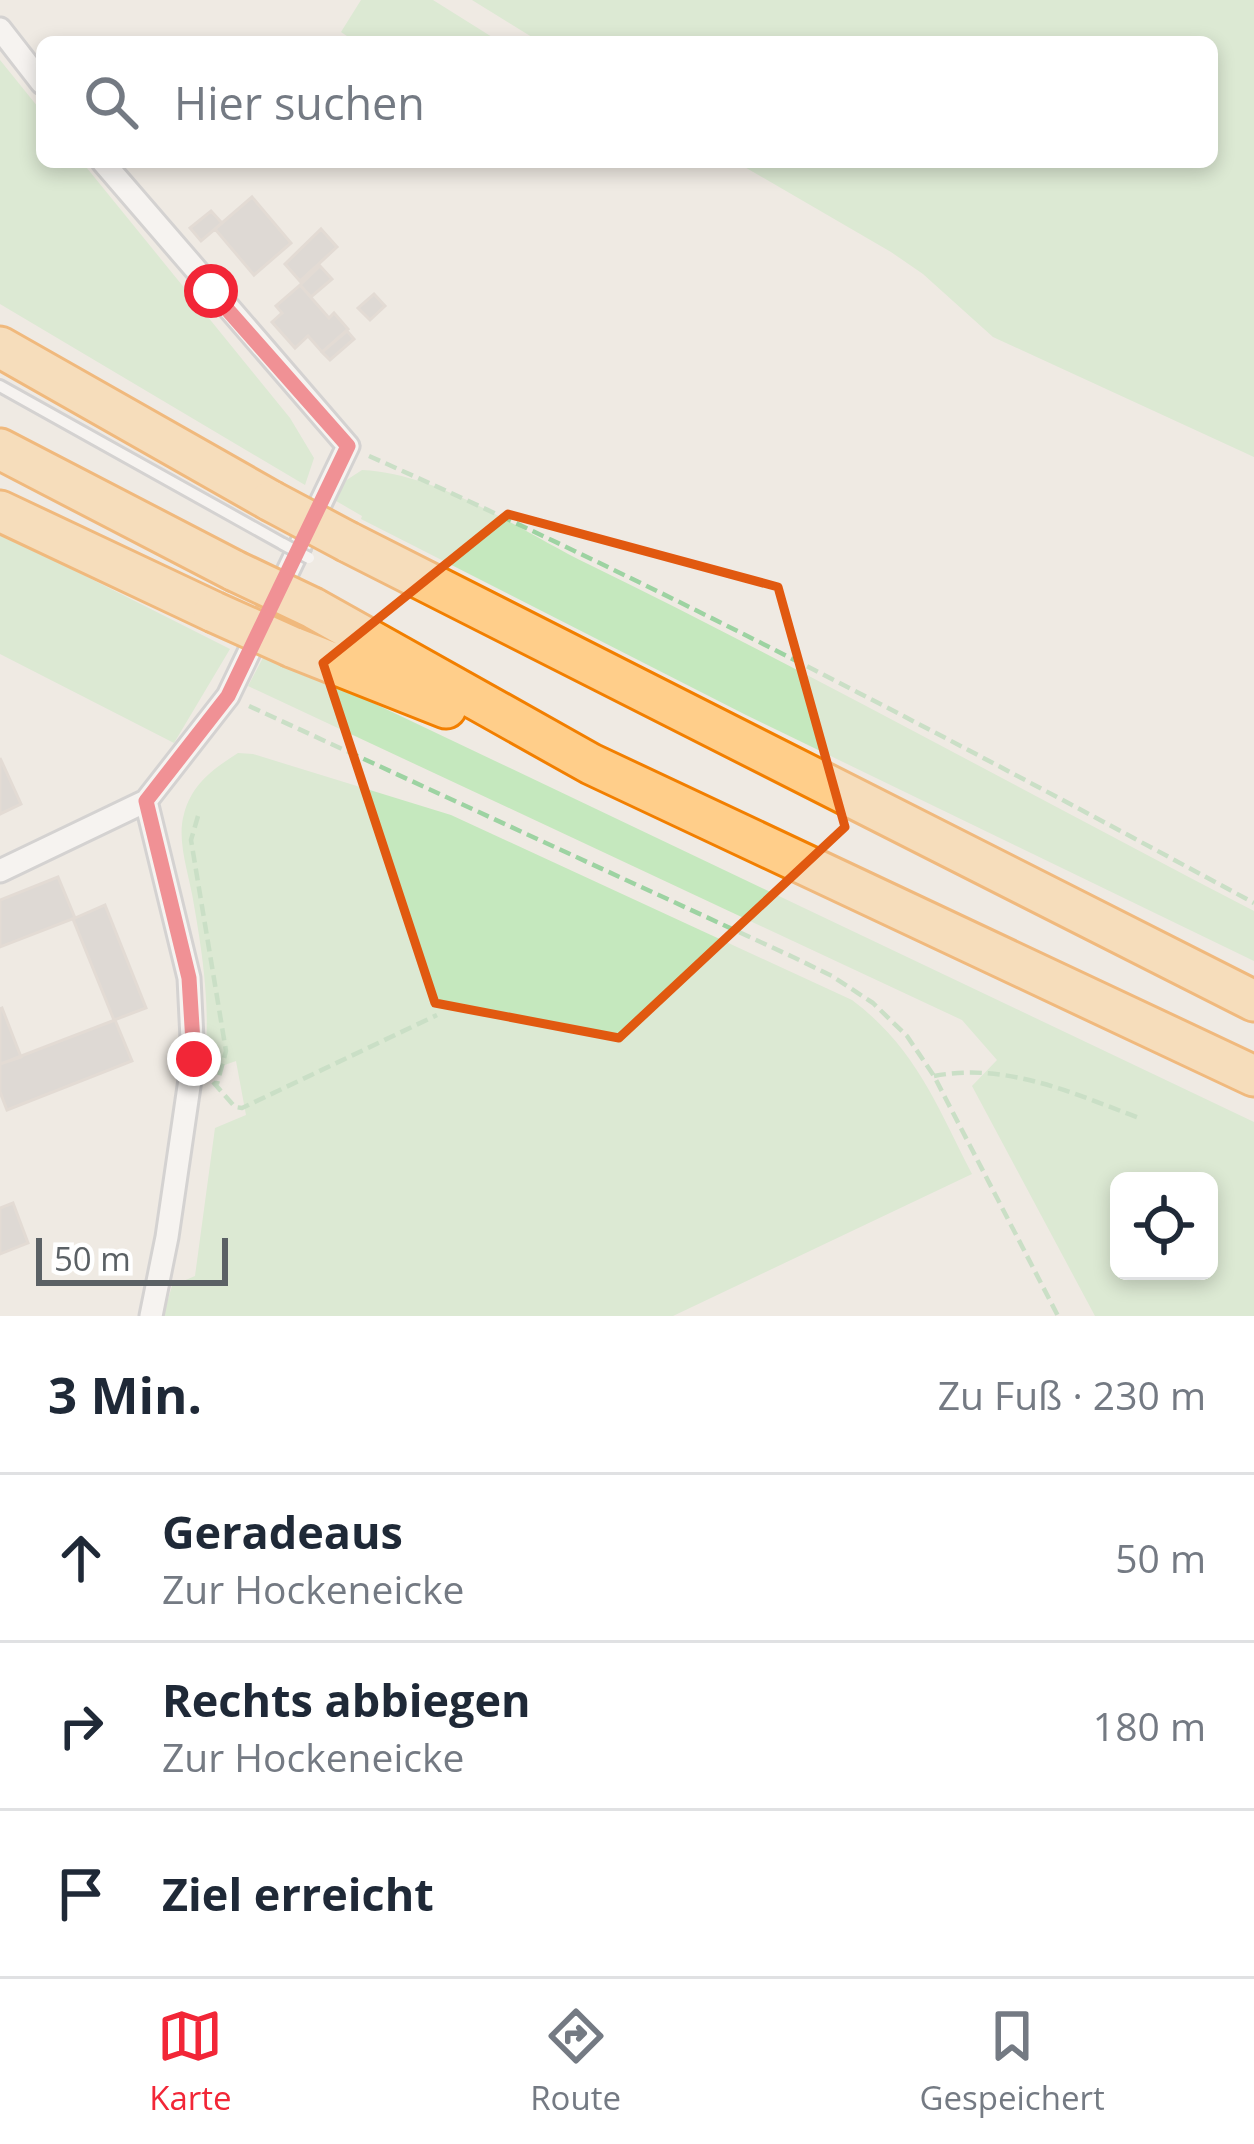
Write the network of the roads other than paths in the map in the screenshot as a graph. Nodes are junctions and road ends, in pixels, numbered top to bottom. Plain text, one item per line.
1 (0, 29) edge
2 (36, 75) edge
3 (108, 168) edge
4 (0, 347) edge
5 (0, 386) edge
6 (0, 449) edge
7 (0, 511) edge
8 (309, 558) dead end
9 (591, 764) junction
10 (146, 801) junction
11 (0, 871) edge
12 (1254, 1001) edge
13 (1254, 1076) edge
14 (151, 1316) edge

1 - 2 street
3 - 10 street
4 - 12 highway, bridge
5 - 8 lane, bridge
6 - 9 highway, bridge
7 - 9 highway, bridge
9 - 13 highway
10 - 11 street
10 - 14 street

